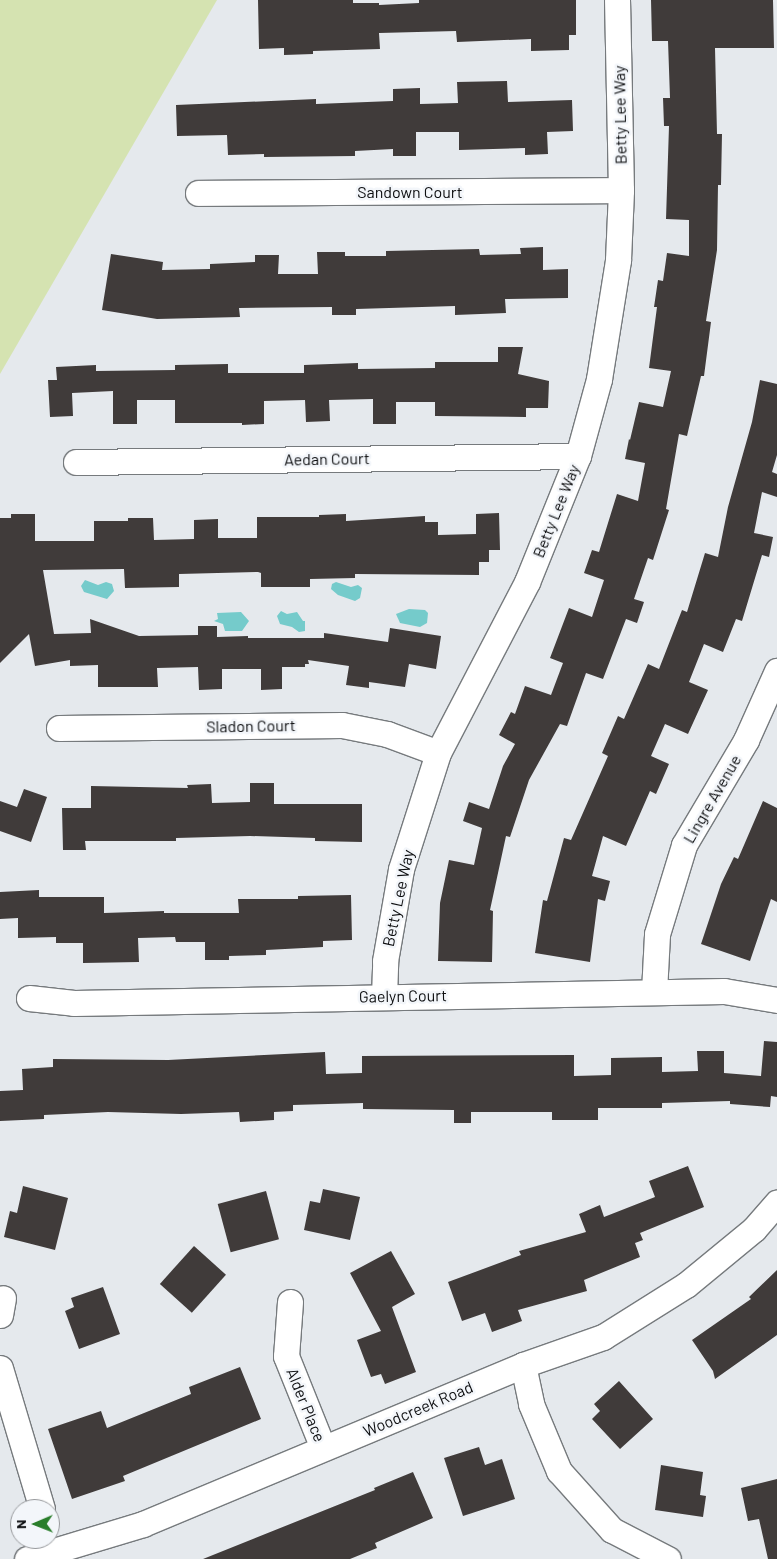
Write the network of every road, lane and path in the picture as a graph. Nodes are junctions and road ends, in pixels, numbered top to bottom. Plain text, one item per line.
1 (617, 0) edge
2 (621, 190) junction
3 (198, 193) dead end
4 (578, 456) junction
5 (76, 462) dead end
6 (777, 671) edge
7 (59, 728) dead end
8 (438, 753) junction
9 (654, 992) junction
10 (384, 997) junction
11 (29, 998) dead end
12 (777, 1000) edge
13 (777, 1203) edge
14 (290, 1302) dead end
15 (524, 1365) junction
16 (0, 1368) edge
17 (323, 1448) junction
18 (39, 1499) edge
19 (60, 1542) edge
20 (44, 1549) edge
21 (27, 1559) edge
22 (668, 1559) edge

1 - 2 street, Betty Lee Way
2 - 3 street, Sandown Court
2 - 4 street, Betty Lee Way
4 - 5 street, Aedan Court
4 - 8 street, Betty Lee Way
6 - 9 street, Lingre Avenue
7 - 8 street, Sladon Court
8 - 10 street, Betty Lee Way
9 - 10 street, Gaelyn Court
9 - 12 street, Gaelyn Court
10 - 11 street, Gaelyn Court
13 - 15 street, Woodcreek Road
14 - 17 street, Alder Place
15 - 17 street, Woodcreek Road
15 - 22 street
16 - 18 street
17 - 19 street, Woodcreek Road
20 - 21 street, Woodcreek Road

